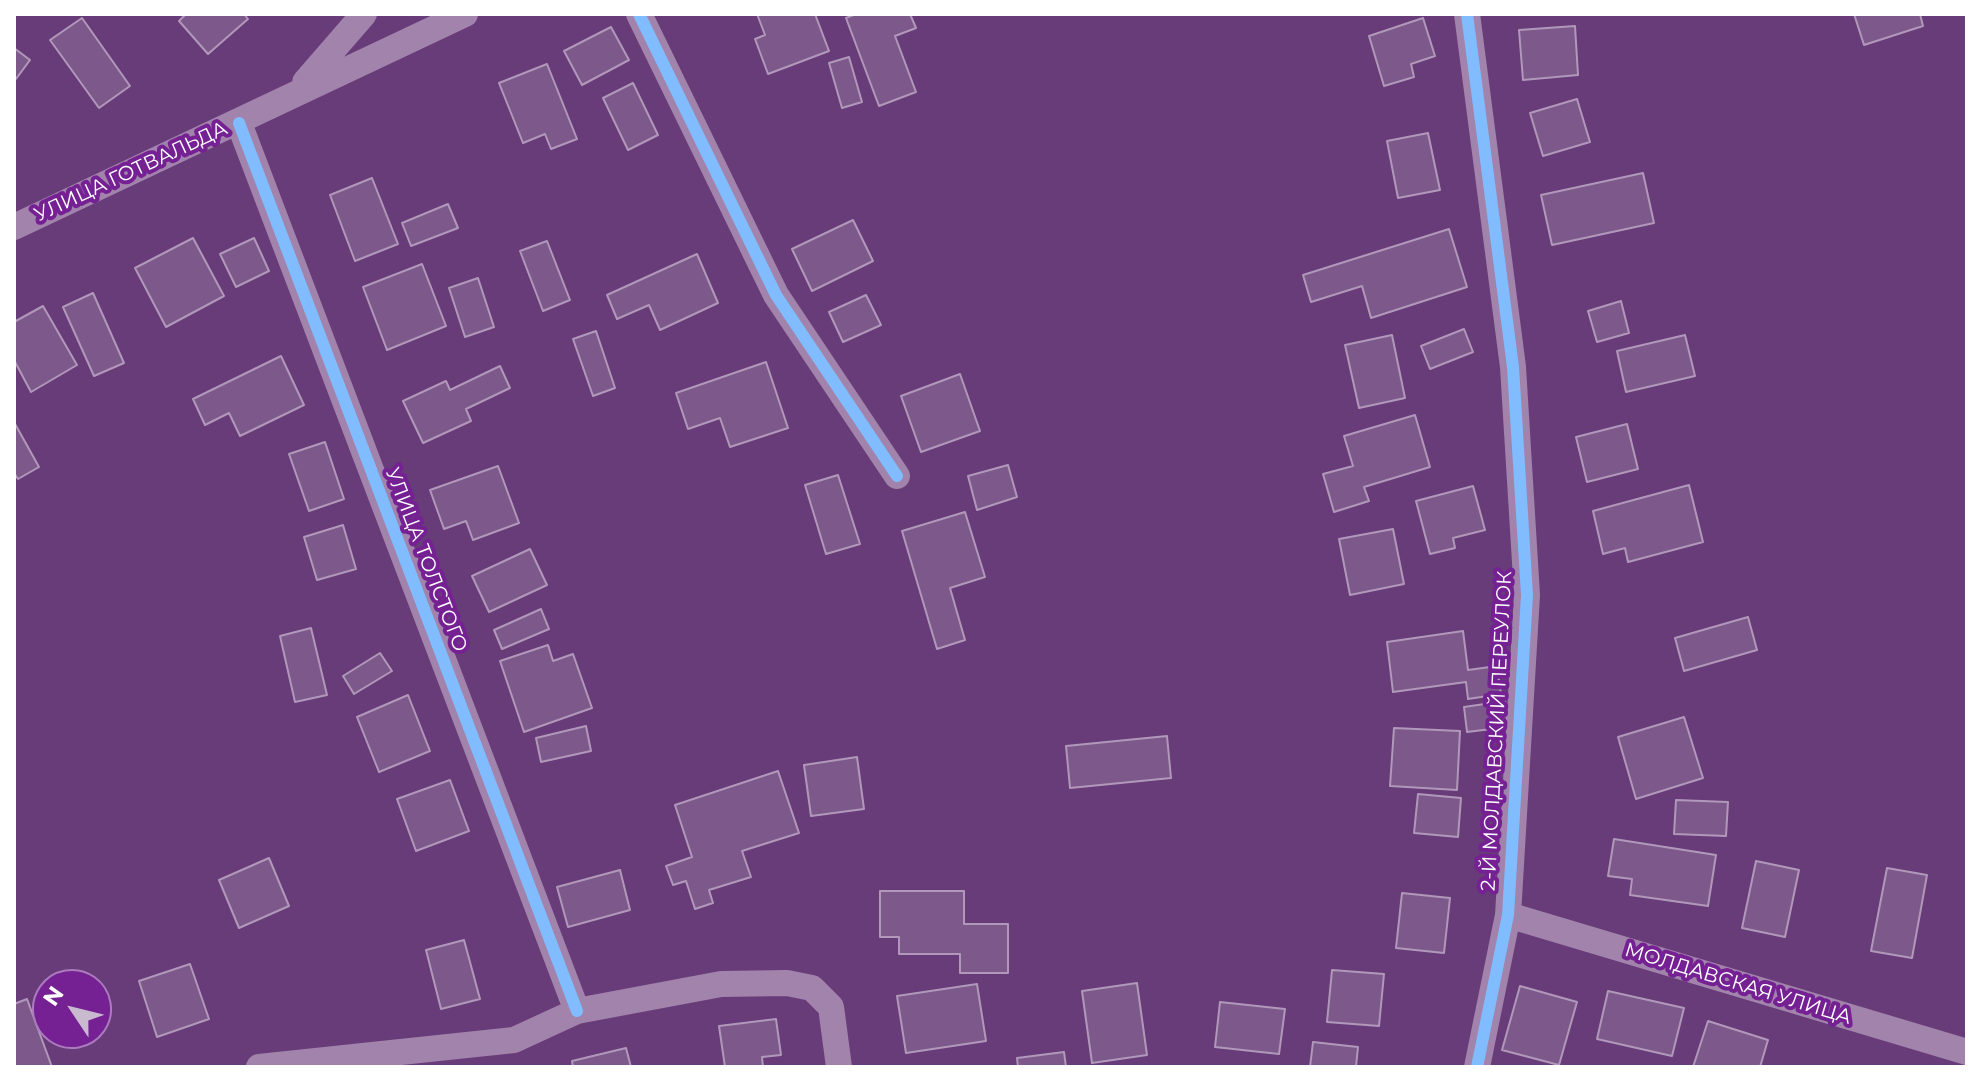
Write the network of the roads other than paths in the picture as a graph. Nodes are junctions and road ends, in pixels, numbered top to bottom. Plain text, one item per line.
1 (364, 14) edge
2 (465, 14) edge
3 (639, 14) edge
4 (1467, 14) edge
5 (297, 91) junction
6 (239, 123) junction
7 (14, 227) edge
8 (897, 476) dead end
9 (1508, 915) junction
10 (577, 1011) junction
11 (1967, 1052) edge
12 (259, 1067) edge
13 (839, 1067) edge
14 (1477, 1067) edge

1 - 5 street
2 - 5 street, УЛИЦА ГОТВАЛЬДА
3 - 8 street
4 - 9 street, 2-Й МОЛДАВСКИЙ ПЕРЕУЛОК
5 - 6 street, УЛИЦА ГОТВАЛЬДА
6 - 7 street, УЛИЦА ГОТВАЛЬДА
6 - 10 street, УЛИЦА ТОЛСТОГО
9 - 11 street, МОЛДАВСКАЯ УЛИЦА
9 - 14 street, 2-Й МОЛДАВСКИЙ ПЕРЕУЛОК
10 - 12 street
10 - 13 street

